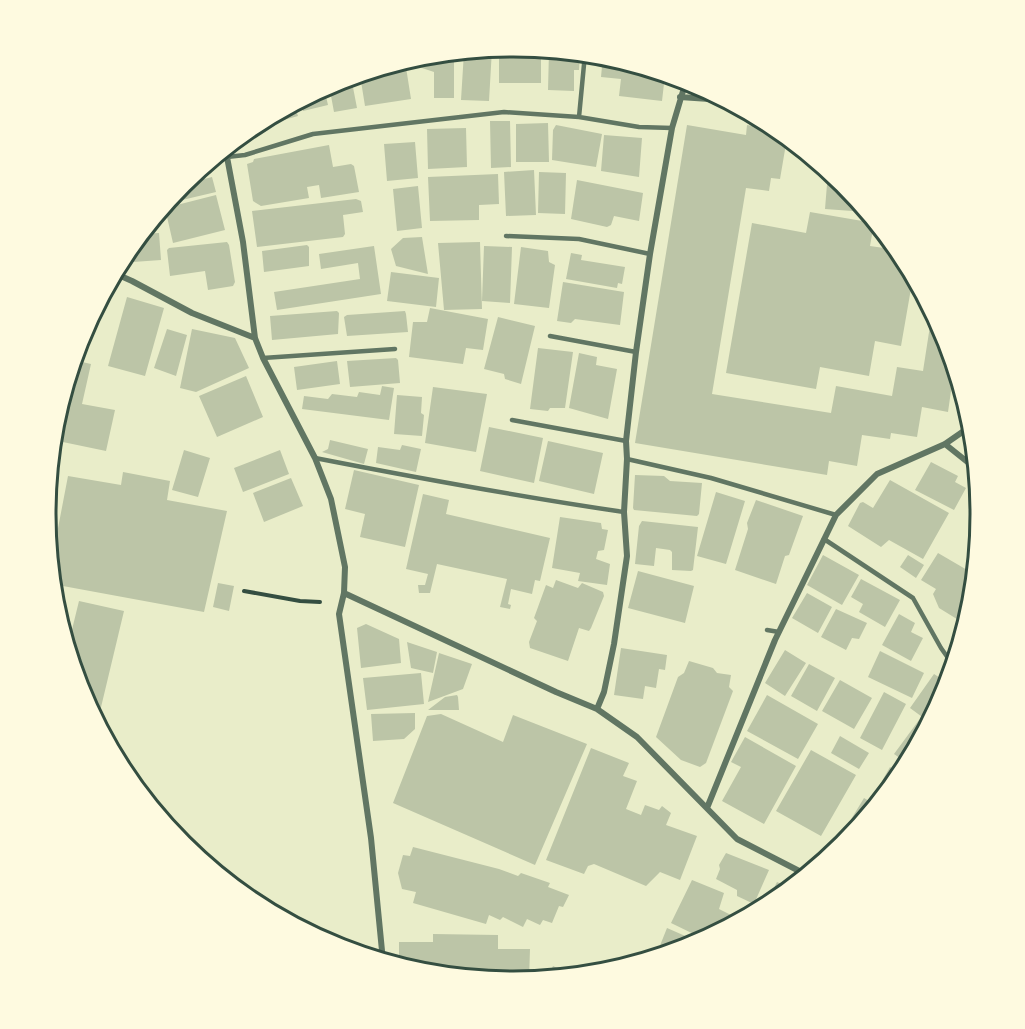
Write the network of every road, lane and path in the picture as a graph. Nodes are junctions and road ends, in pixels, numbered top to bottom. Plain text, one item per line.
1 (584, 63) edge
2 (682, 90) edge
3 (680, 97) junction
4 (701, 98) edge
5 (579, 117) junction
6 (672, 128) junction
7 (227, 158) joint
8 (506, 236) dead end
9 (650, 254) junction
10 (123, 277) edge
11 (550, 336) dead end
12 (255, 338) junction
13 (395, 349) dead end
14 (636, 352) junction
15 (263, 358) junction
16 (512, 420) dead end
17 (962, 432) edge
18 (626, 441) junction
19 (945, 444) junction
20 (315, 458) junction
21 (627, 459) junction
22 (967, 461) edge
23 (624, 512) junction
24 (836, 514) junction
25 (824, 539) junction
26 (244, 591) dead end
27 (344, 593) junction
28 (767, 630) dead end
29 (778, 632) junction
30 (947, 656) edge
31 (597, 709) junction
32 (707, 808) junction
33 (799, 871) edge
34 (382, 952) edge

1 - 5 lane
2 - 3 street
3 - 4 street
3 - 6 street
5 - 6 lane
5 - 7 lane
6 - 9 street
7 - 12 street
8 - 9 lane
9 - 14 street
10 - 12 street
11 - 14 lane
12 - 15 street
13 - 15 lane
14 - 18 street
15 - 20 street
16 - 18 lane
17 - 19 street
18 - 21 street
19 - 22 street
19 - 24 street
20 - 23 lane
20 - 27 street
21 - 23 street
21 - 24 lane
23 - 31 street
24 - 25 street
25 - 29 street
25 - 30 lane
26 - 27 path
27 - 31 street
27 - 34 street
28 - 29 lane
29 - 32 street
31 - 32 street
32 - 33 street

